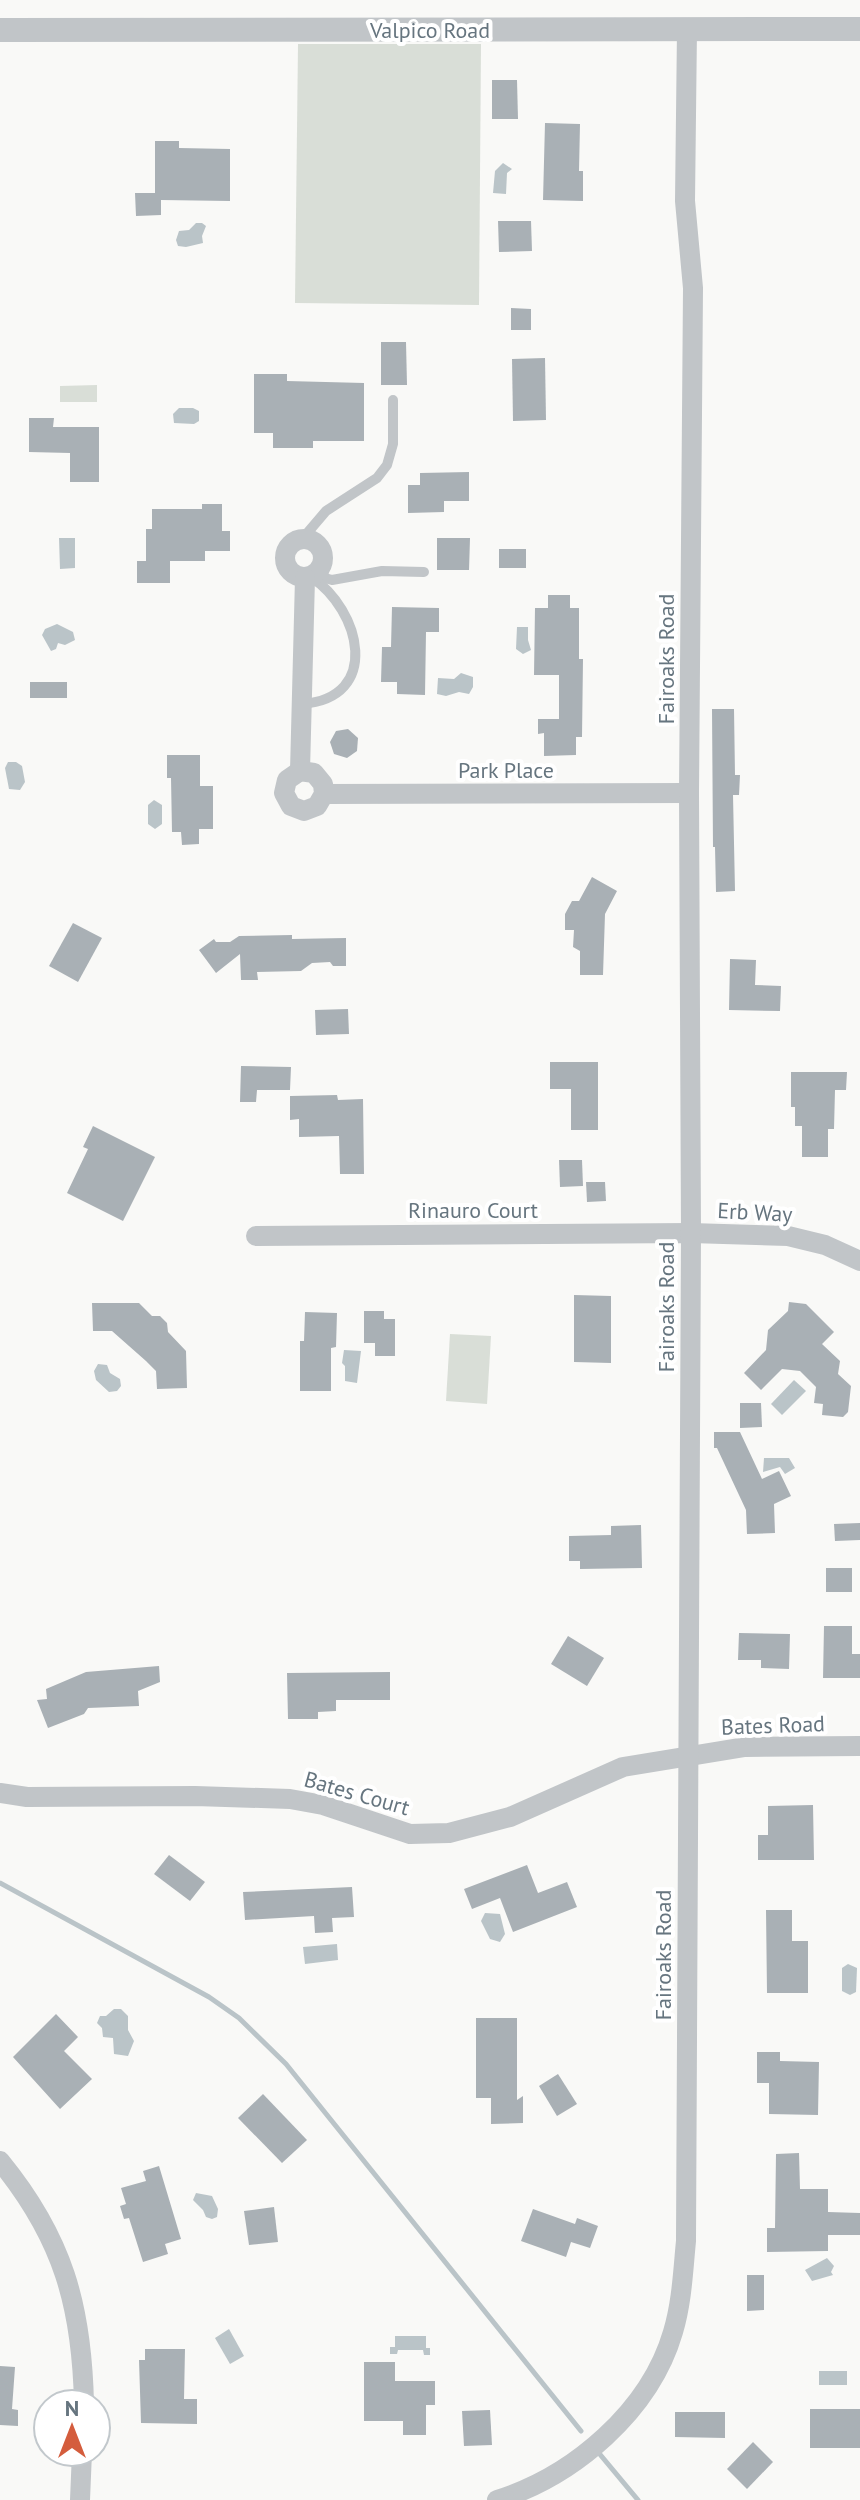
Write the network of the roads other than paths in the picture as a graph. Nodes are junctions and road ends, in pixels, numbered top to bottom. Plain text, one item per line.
1 (687, 29) junction
2 (860, 29) edge
3 (0, 30) edge
4 (393, 400) dead end
5 (303, 538) junction
6 (424, 572) dead end
7 (312, 575) junction
8 (302, 704) junction
9 (300, 771) junction
10 (689, 793) junction
11 (324, 794) junction
12 (691, 1233) junction
13 (256, 1236) dead end
14 (860, 1261) edge
15 (860, 1746) edge
16 (688, 1755) junction
17 (0, 1793) edge
18 (0, 2161) edge
19 (83, 2388) edge
20 (81, 2468) edge
21 (80, 2500) edge
22 (497, 2500) edge

1 - 2 street, Valpico Road
1 - 3 street, Valpico Road
1 - 10 street, Fairoaks Road
4 - 5 lane
5 - 7 street
5 - 7 street
6 - 7 lane
7 - 8 street, Park Place
7 - 8 lane
8 - 9 street, Park Place
9 - 11 street
9 - 11 street, Park Place
10 - 11 street, Park Place
10 - 12 street, Fairoaks Road
12 - 13 street, Rinauro Court
12 - 14 street, Erb Way
12 - 16 street, Fairoaks Road
15 - 16 street, Bates Road
16 - 17 street, Bates Court
16 - 22 street, Fairoaks Road
18 - 19 street
20 - 21 street

